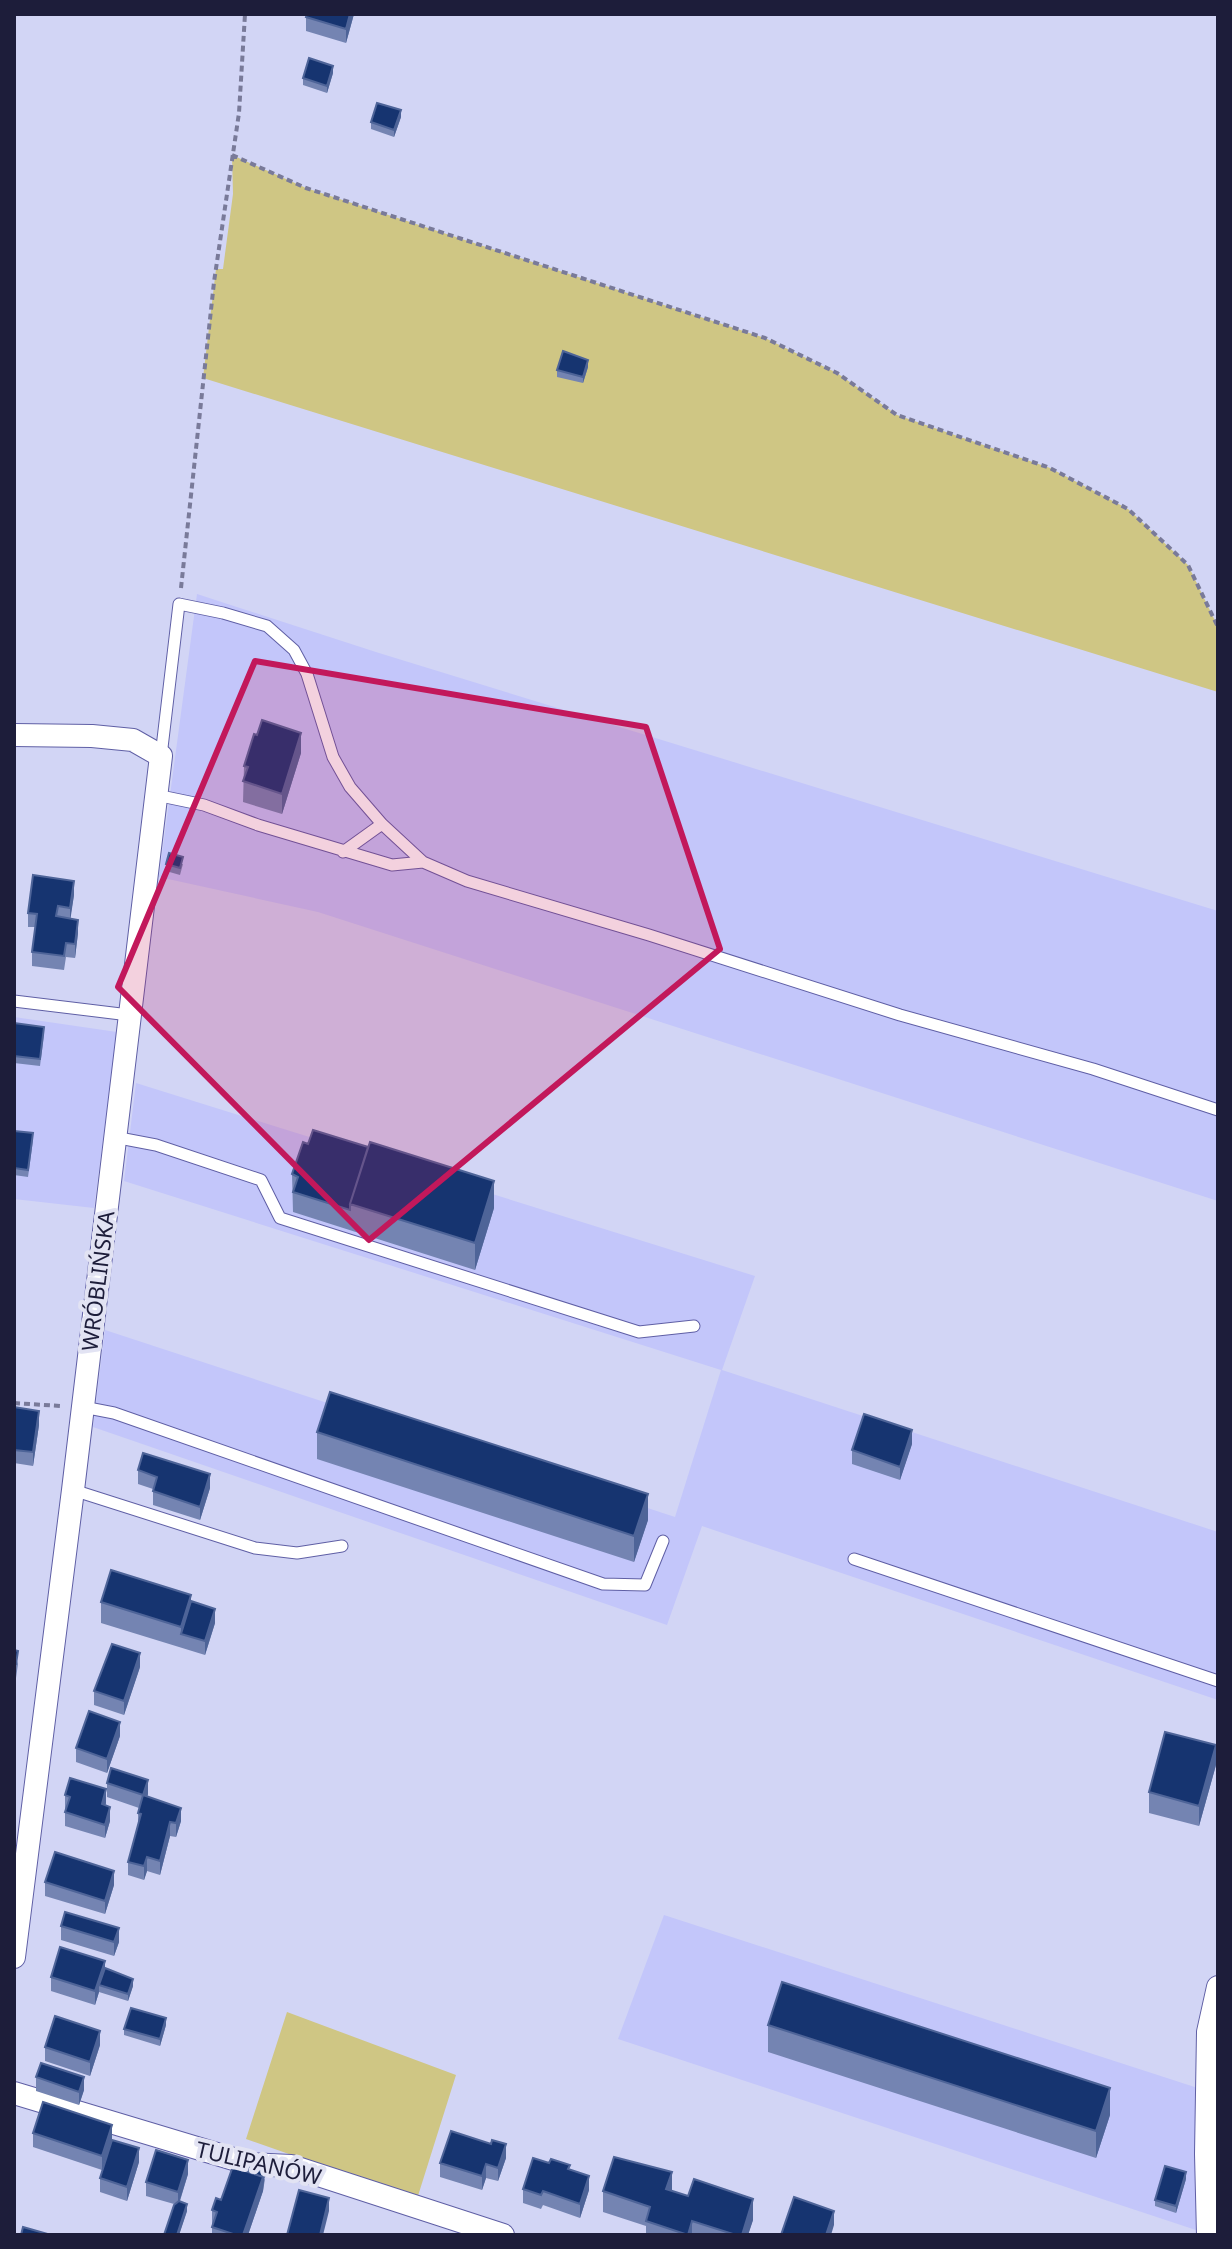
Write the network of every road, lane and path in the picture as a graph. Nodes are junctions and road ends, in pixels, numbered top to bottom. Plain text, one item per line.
1 (245, 14) edge
2 (232, 155) junction
3 (179, 604) junction
4 (1218, 627) edge
5 (14, 735) edge
6 (161, 756) junction
7 (156, 795) junction
8 (382, 824) junction
9 (343, 852) junction
10 (423, 862) junction
11 (14, 1001) edge
12 (129, 1015) junction
13 (1218, 1110) edge
14 (114, 1137) junction
15 (694, 1326) dead end
16 (14, 1403) edge
17 (83, 1407) junction
18 (73, 1490) junction
19 (663, 1541) dead end
20 (342, 1546) dead end
21 (854, 1559) dead end
22 (1218, 1681) edge
23 (18, 1896) edge
24 (14, 1957) edge
25 (1218, 1987) edge
26 (14, 2093) edge
27 (503, 2235) edge
28 (1208, 2235) edge

1 - 2 path
2 - 3 path
2 - 4 path
3 - 6 lane
3 - 8 lane
5 - 6 street
6 - 7 street, WRÓBLIŃSKA
7 - 9 lane
7 - 12 street, WRÓBLIŃSKA
8 - 9 lane
8 - 10 lane
9 - 10 lane
10 - 13 lane
11 - 12 lane
12 - 14 street, WRÓBLIŃSKA
14 - 15 lane
14 - 17 street, WRÓBLIŃSKA
16 - 17 path
17 - 18 street, WRÓBLIŃSKA
17 - 19 lane
18 - 20 lane
18 - 23 street, WRÓBLIŃSKA
21 - 22 lane
23 - 24 street, WRÓBLIŃSKA
25 - 28 street
26 - 27 street, TULIPANÓW

